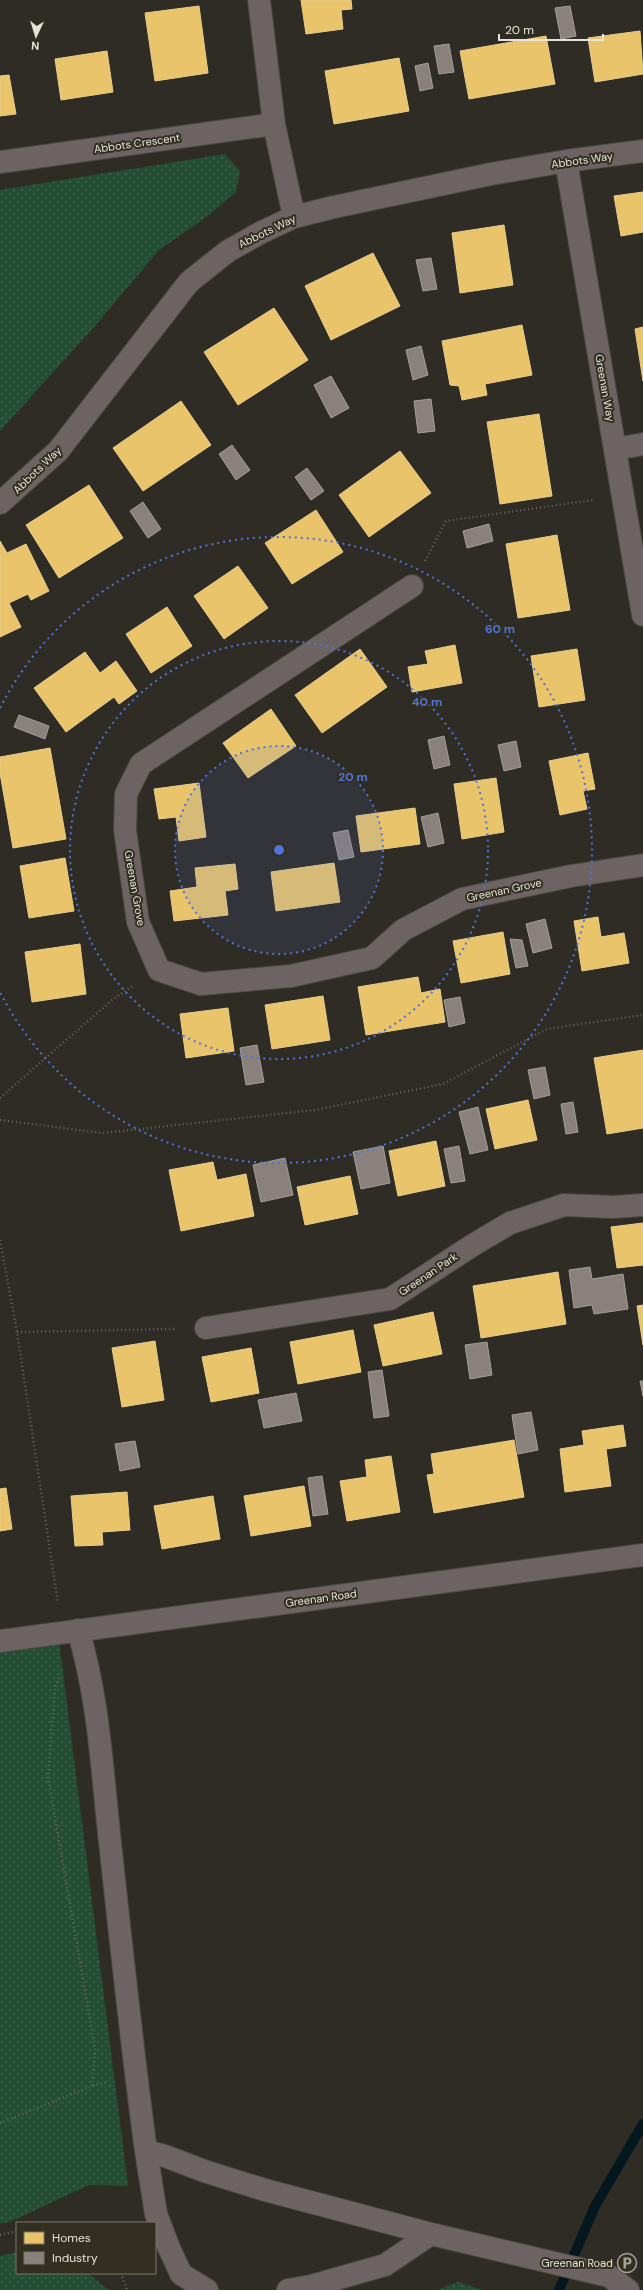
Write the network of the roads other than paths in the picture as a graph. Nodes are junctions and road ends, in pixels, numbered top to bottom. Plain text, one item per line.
1 (259, 0) edge
2 (274, 124) junction
3 (643, 152) edge
4 (566, 161) junction
5 (0, 162) edge
6 (294, 217) junction
7 (643, 444) edge
8 (615, 448) junction
9 (0, 502) edge
10 (412, 586) road end
11 (643, 615) edge
12 (643, 865) edge
13 (643, 1205) edge
14 (206, 1328) road end
15 (643, 1555) edge
16 (70, 1631) junction
17 (0, 1642) edge
18 (146, 2151) junction
19 (431, 2234) junction
20 (207, 2290) edge
21 (288, 2290) edge
22 (628, 2290) edge

1 - 2 street
2 - 5 street, Abbots Crescent
2 - 6 street
3 - 4 street, Abbots Way
4 - 6 street, Abbots Way
4 - 8 street, Greenan Way
6 - 9 street, Abbots Way
7 - 8 street
8 - 11 street, Greenan Way
10 - 12 street, Greenan Grove
13 - 14 street, Greenan Park
15 - 16 street, Greenan Road
16 - 17 street, Greenan Road
16 - 18 street
18 - 19 street
18 - 20 street
19 - 21 street
19 - 22 street

